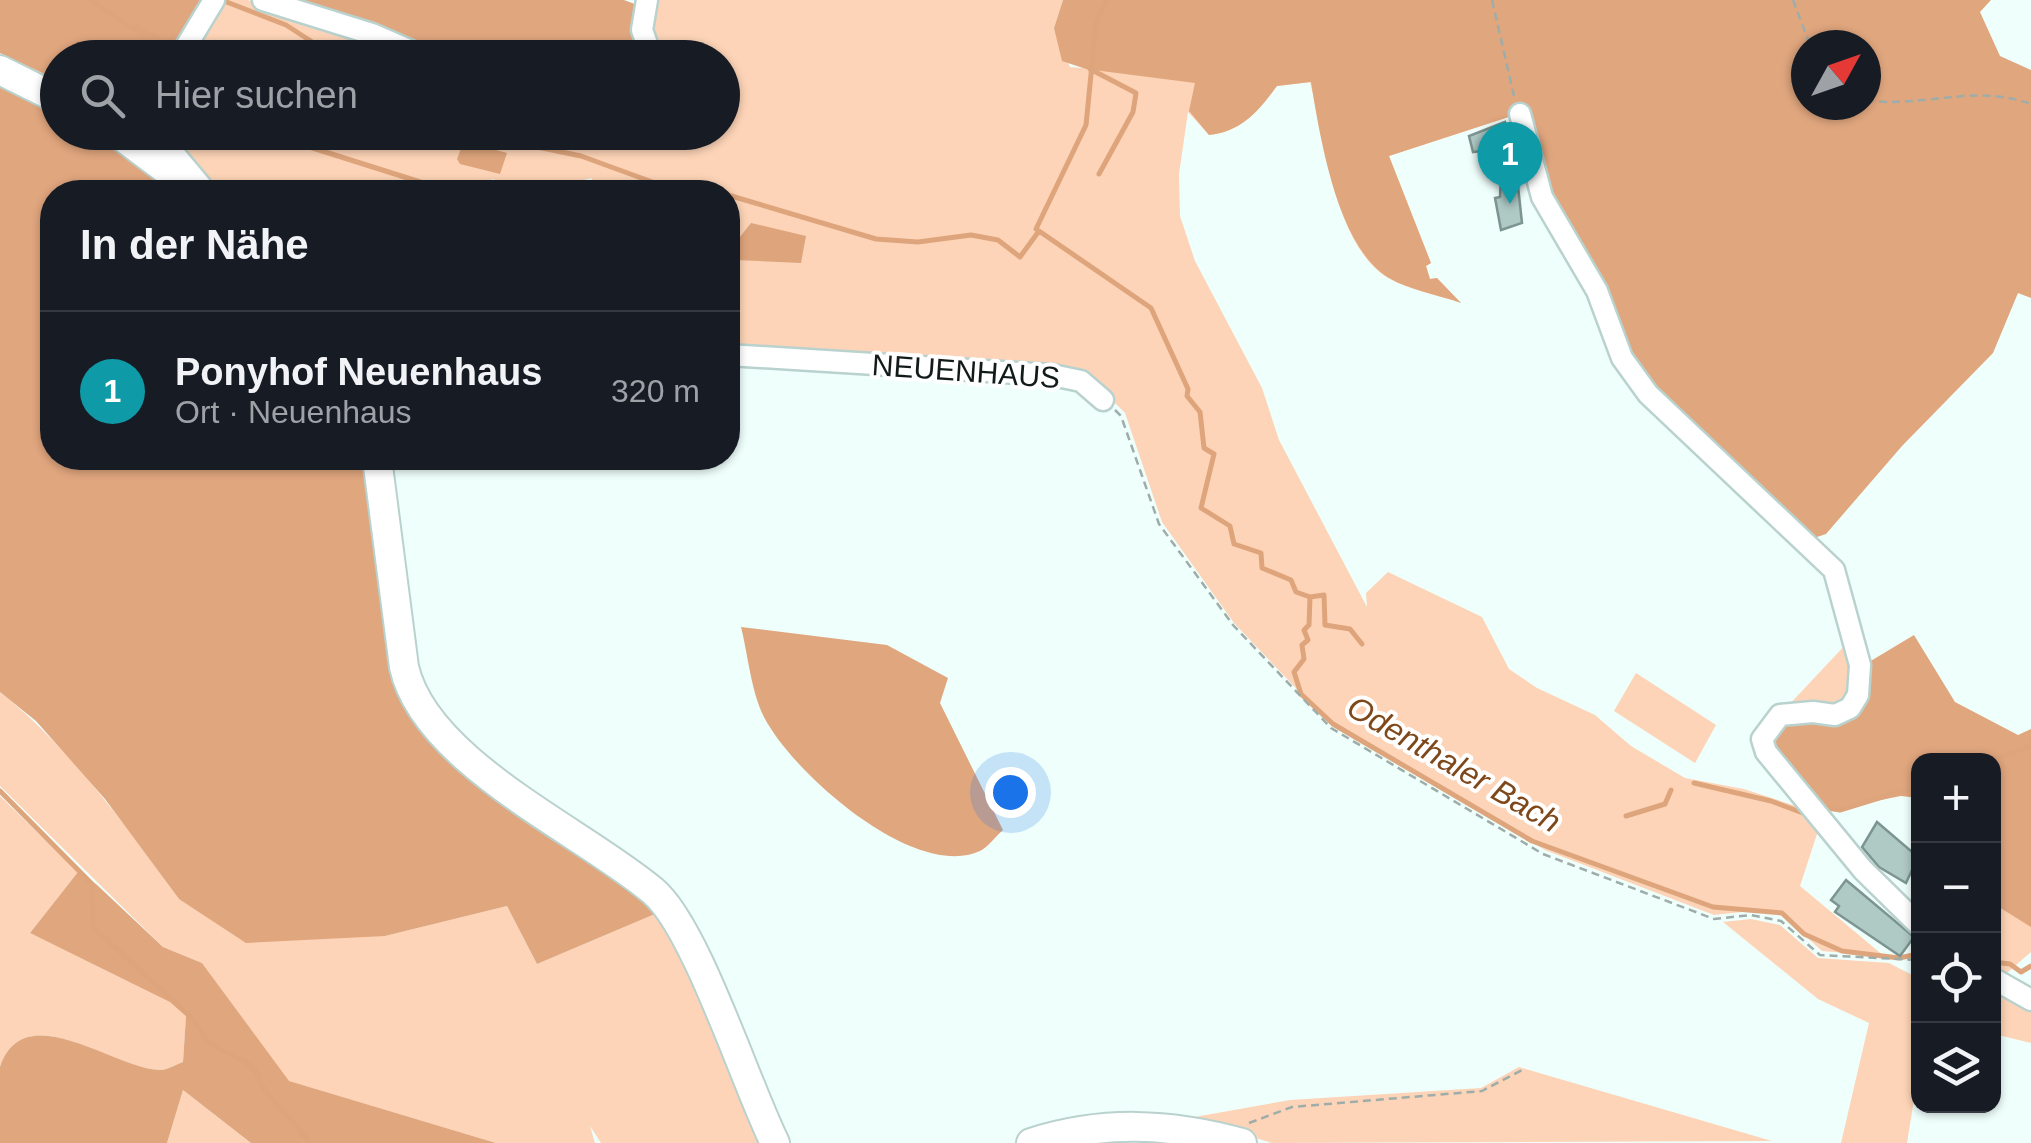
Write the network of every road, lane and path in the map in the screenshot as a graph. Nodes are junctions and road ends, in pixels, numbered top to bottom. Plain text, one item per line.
1 (214, 0) edge
2 (264, 0) edge
3 (647, 0) edge
4 (1492, 0) edge
5 (1793, 0) edge
6 (1804, 30) edge
7 (189, 40) edge
8 (386, 40) edge
9 (646, 40) edge
10 (0, 58) edge
11 (0, 70) edge
12 (40, 77) edge
13 (40, 90) edge
14 (1881, 102) edge
15 (2031, 104) edge
16 (1520, 114) joint
17 (140, 150) edge
18 (171, 150) edge
19 (180, 180) edge
20 (196, 180) edge
21 (740, 356) edge
22 (1103, 400) joint
23 (379, 470) edge
24 (1911, 917) edge
25 (1911, 960) edge
26 (2001, 983) edge
27 (2031, 1000) edge
28 (1524, 1069) dead end
29 (1232, 1140) edge
30 (775, 1143) edge
31 (1031, 1143) edge

1 - 7 street
2 - 8 street
3 - 9 street
4 - 16 path
5 - 6 path
10 - 12 street
11 - 13 main road
14 - 15 path
16 - 24 street
17 - 19 main road
18 - 20 street
21 - 22 street, NEUENHAUS
22 - 25 path, NEUENHAUS
23 - 30 main road
26 - 27 street
28 - 29 path
29 - 31 main road

